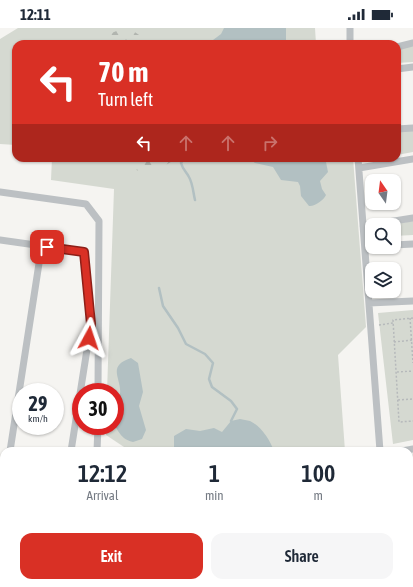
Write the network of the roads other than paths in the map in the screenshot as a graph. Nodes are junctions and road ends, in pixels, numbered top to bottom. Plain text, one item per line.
1 (350, 28) edge
2 (350, 40) edge
3 (413, 43) edge
4 (401, 46) edge
5 (413, 67) edge
6 (401, 68) edge
7 (413, 128) edge
8 (401, 129) edge
9 (413, 159) edge
10 (401, 161) edge
11 (358, 162) edge
12 (395, 162) edge
13 (359, 168) junction
14 (0, 192) edge
15 (413, 218) edge
16 (363, 226) junction
17 (365, 234) edge
18 (0, 240) edge
19 (413, 244) edge
20 (35, 245) junction
21 (401, 245) edge
22 (368, 254) edge
23 (413, 301) edge
24 (369, 303) junction
25 (98, 383) edge
26 (98, 435) edge
27 (11, 447) edge
28 (72, 447) edge
29 (97, 447) edge
30 (380, 447) edge

1 - 2 street
3 - 4 street
5 - 6 street
7 - 8 street
9 - 10 street
11 - 13 street
12 - 13 street
13 - 16 street
14 - 25 street
15 - 16 street
16 - 17 street
18 - 20 street
19 - 21 street
20 - 27 street
20 - 28 street
22 - 24 street
23 - 24 street
24 - 30 street
26 - 29 street

